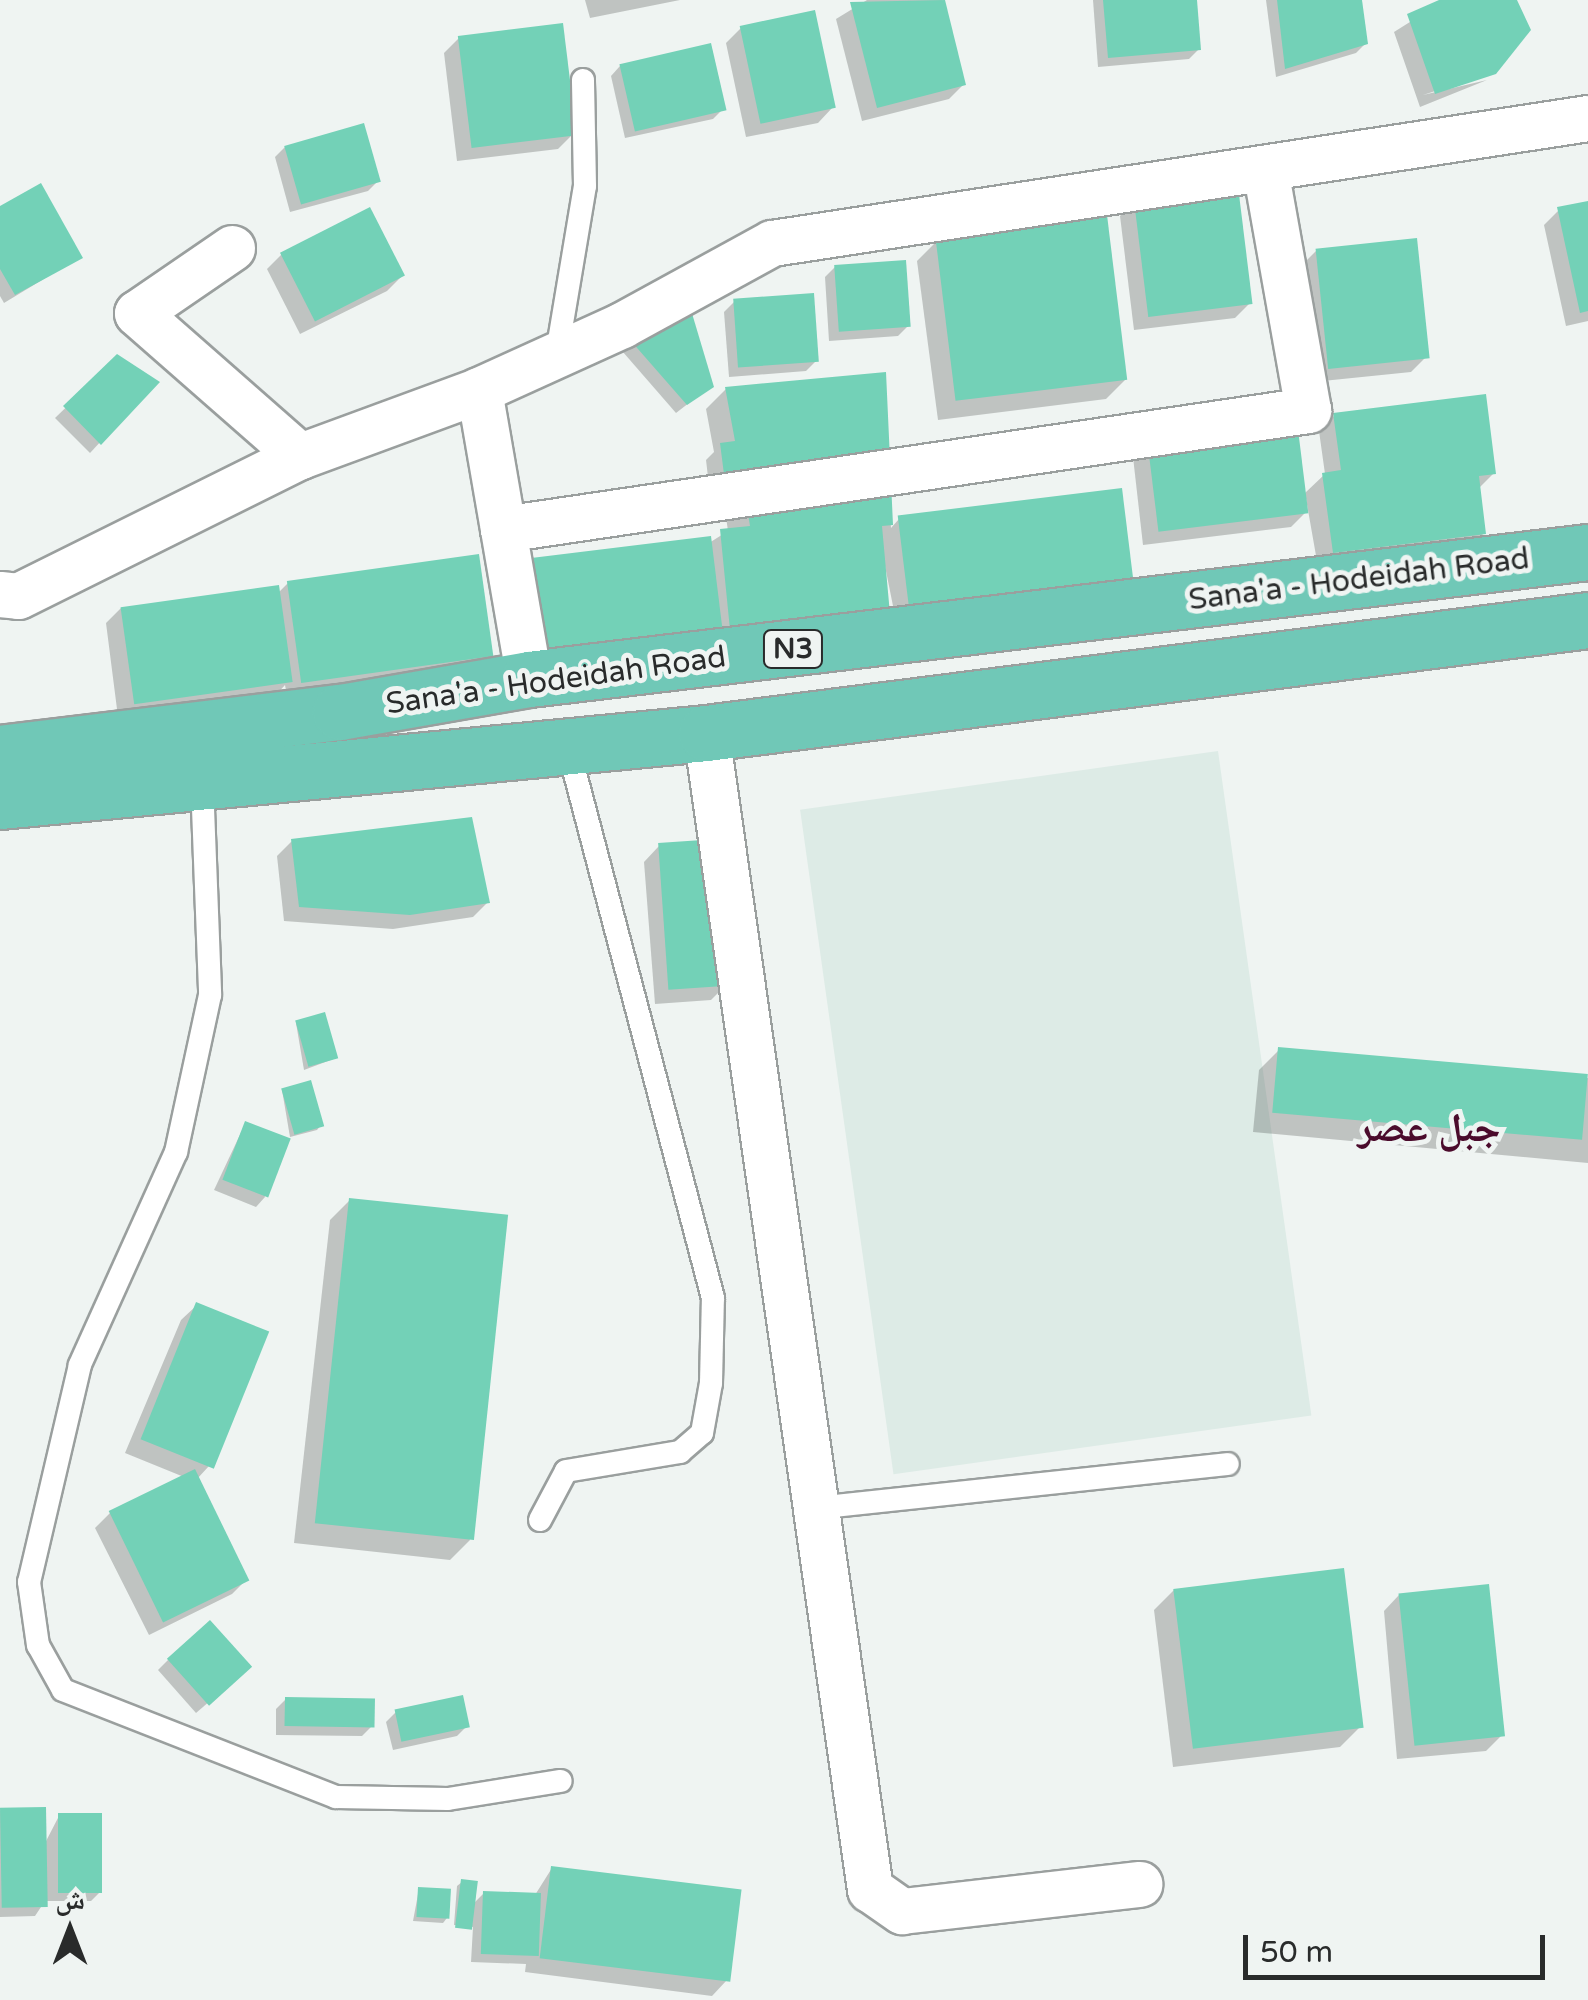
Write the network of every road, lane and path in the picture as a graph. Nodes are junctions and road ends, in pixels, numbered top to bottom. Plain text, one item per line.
1 (583, 80) dead end
2 (1588, 118) edge
3 (1265, 168) junction
4 (232, 248) dead end
5 (558, 354) junction
6 (479, 390) junction
7 (300, 456) junction
8 (503, 529) junction
9 (1588, 552) edge
10 (0, 594) edge
11 (1588, 620) edge
12 (529, 679) junction
13 (706, 734) junction
14 (568, 747) junction
15 (0, 753) edge
16 (202, 782) junction
17 (0, 801) edge
18 (1228, 1464) dead end
19 (816, 1508) junction
20 (540, 1520) dead end
21 (561, 1781) dead end
22 (1140, 1884) dead end

1 - 5 lane
2 - 3 street
3 - 5 street
3 - 8 street
4 - 7 street
5 - 6 street
6 - 7 street
6 - 8 street
7 - 10 street
8 - 12 street
9 - 12 main road, Sana'a - Hodeidah Road / N3
11 - 13 main road, Sana'a - Hodeidah Road
12 - 15 main road, Sana'a - Hodeidah Road / N3
13 - 14 main road, Sana'a - Hodeidah Road
13 - 19 street
14 - 16 main road, Sana'a - Hodeidah Road
14 - 20 lane
16 - 17 main road, Sana'a - Hodeidah Road
16 - 21 lane
18 - 19 lane
19 - 22 street

